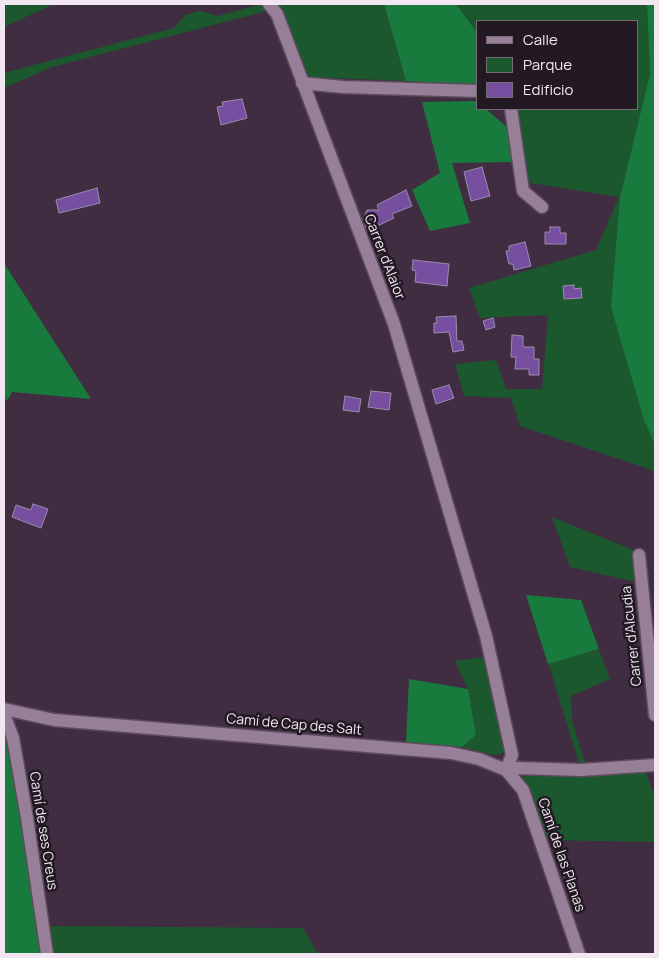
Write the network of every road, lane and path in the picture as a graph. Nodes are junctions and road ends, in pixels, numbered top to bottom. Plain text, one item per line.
1 (269, 4) edge
2 (302, 83) junction
3 (477, 91) edge
4 (512, 110) edge
5 (542, 207) dead end
6 (639, 554) dead end
7 (4, 708) edge
8 (4, 714) edge
9 (655, 715) edge
10 (655, 765) edge
11 (506, 770) junction
12 (47, 954) edge
13 (579, 954) edge

1 - 2 street, Carrer d'Alaior
2 - 3 street
2 - 11 street, Carrer d'Alaior
4 - 5 street
6 - 9 street, Carrer d'Alcudia
7 - 11 street, Camí de Cap des Salt
8 - 12 street, Camí de ses Creus
10 - 11 street, Camí de Cap des Salt
11 - 13 street, Camí de las Planas

